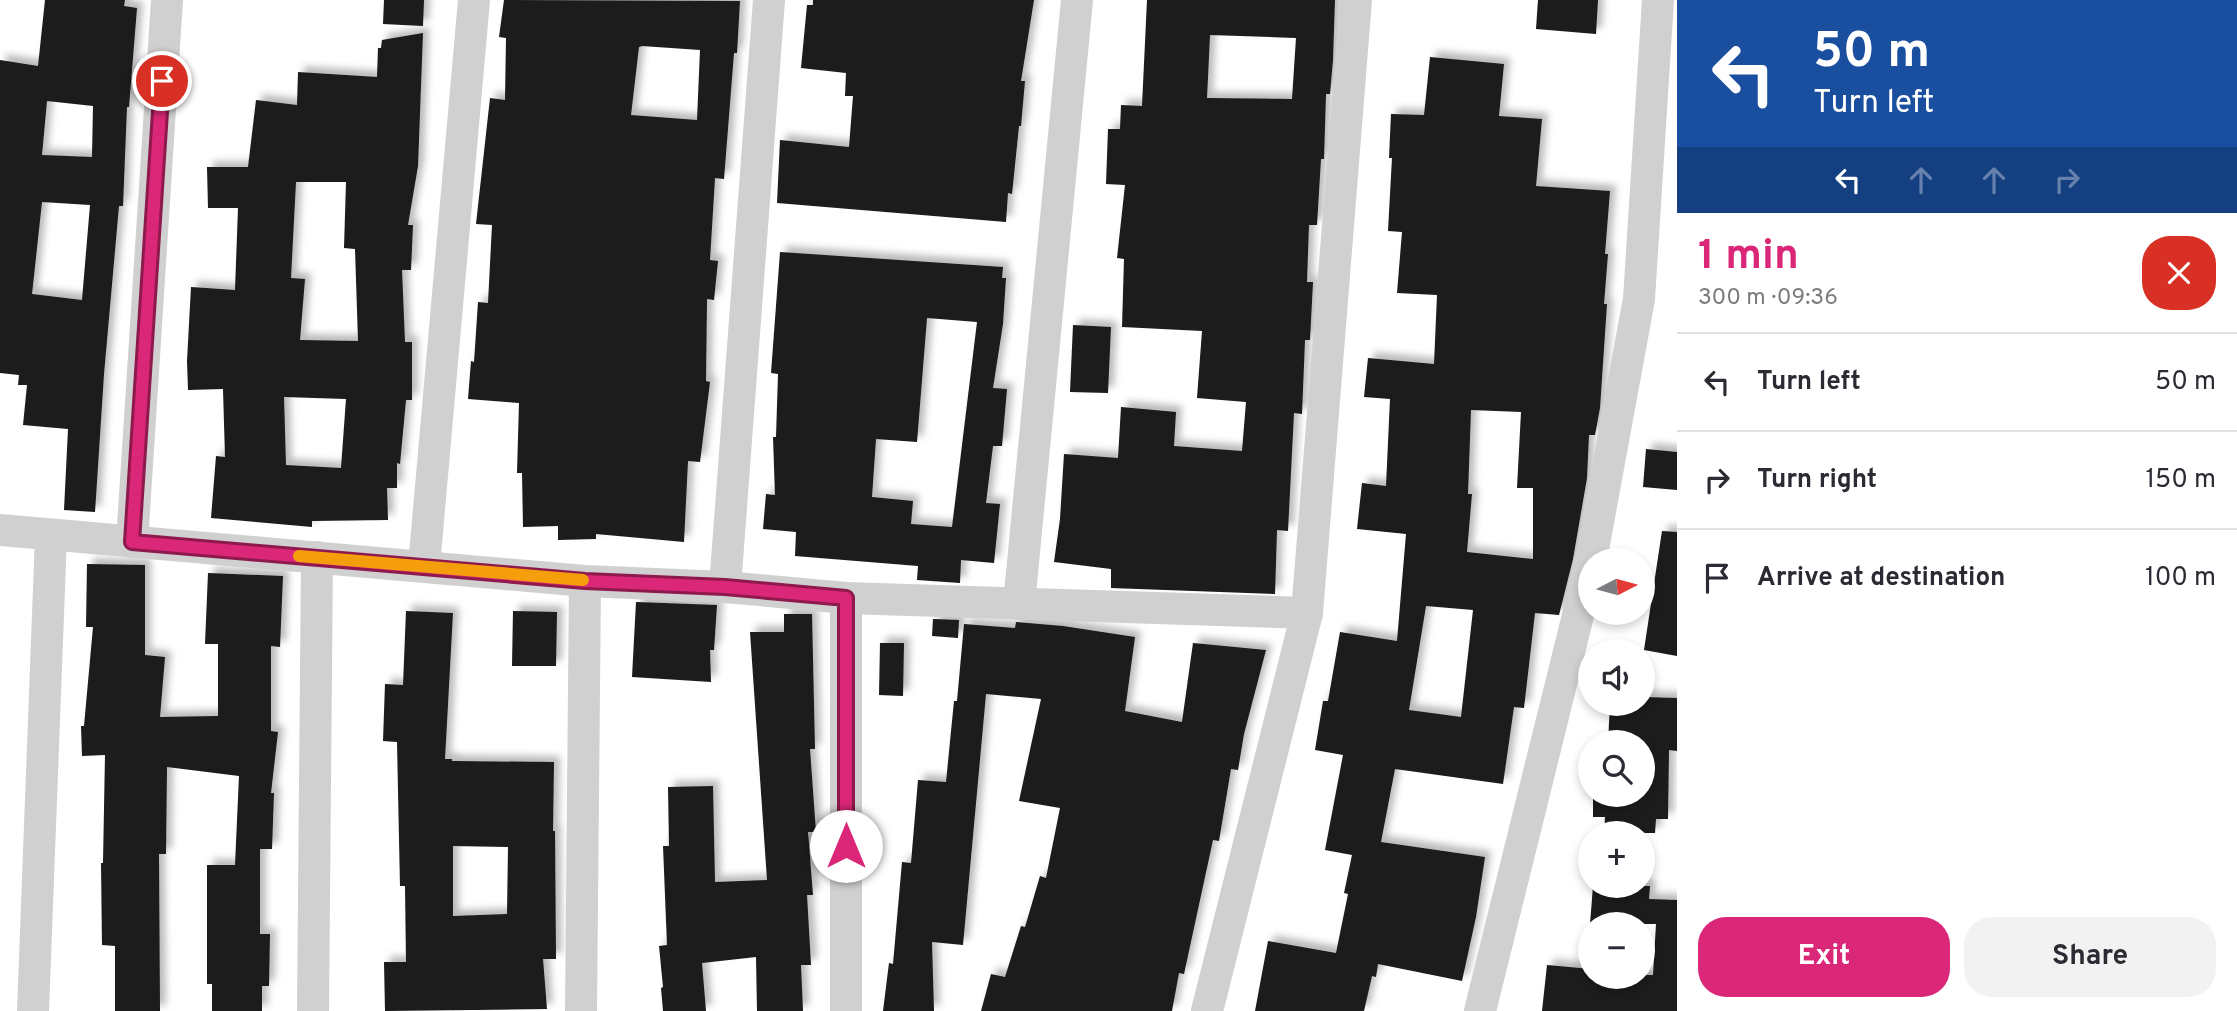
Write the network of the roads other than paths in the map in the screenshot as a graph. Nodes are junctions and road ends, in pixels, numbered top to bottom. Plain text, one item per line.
1 (167, 0) edge
2 (474, 0) edge
3 (769, 0) edge
4 (1077, 0) edge
5 (1356, 0) edge
6 (1658, 0) edge
7 (0, 530) edge
8 (51, 535) junction
9 (132, 542) junction
10 (1593, 548) edge
11 (317, 557) junction
12 (424, 566) junction
13 (585, 581) junction
14 (725, 587) junction
15 (846, 598) junction
16 (1019, 604) junction
17 (1307, 612) junction
18 (1578, 614) edge
19 (33, 1011) edge
20 (313, 1011) edge
21 (581, 1011) edge
22 (846, 1011) edge
23 (1207, 1011) edge
24 (1480, 1011) edge

1 - 9 street
2 - 12 street
3 - 14 street
4 - 16 street
5 - 17 street
6 - 10 street
7 - 8 street
8 - 9 street
8 - 19 street
9 - 11 street
11 - 12 street
11 - 20 street
12 - 13 street
13 - 14 street
13 - 21 street
14 - 15 street
15 - 16 street
15 - 22 street
16 - 17 street
17 - 23 street
18 - 24 street

